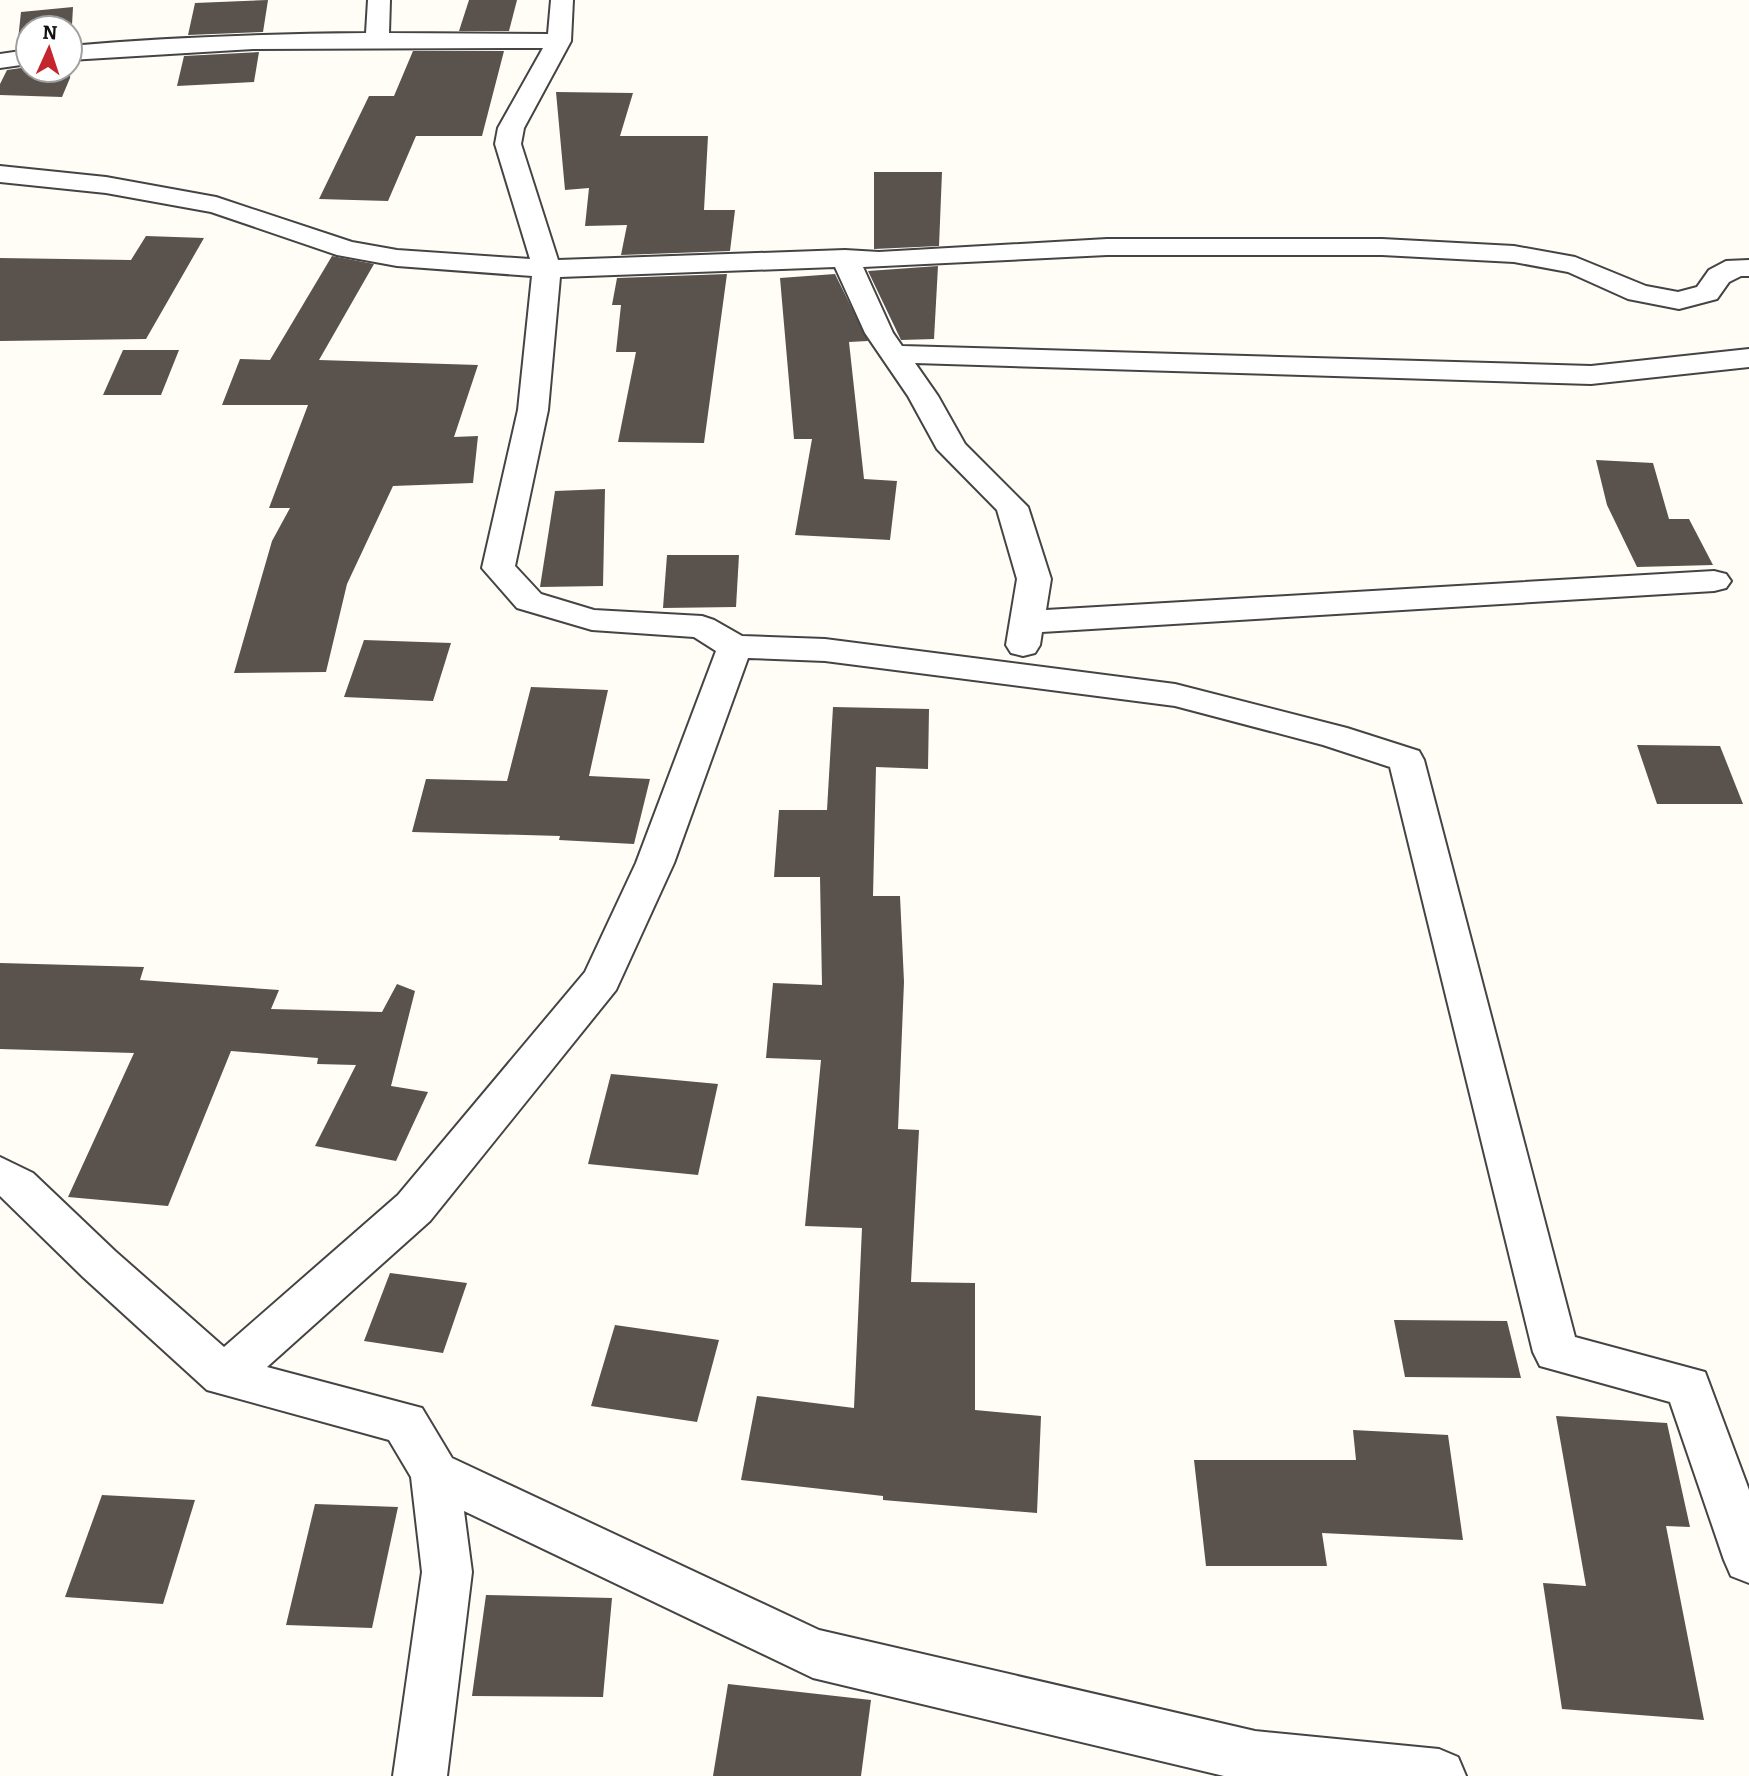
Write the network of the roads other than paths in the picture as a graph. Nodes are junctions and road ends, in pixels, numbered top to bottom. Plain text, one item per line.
1 (379, 0) edge
2 (562, 0) edge
3 (559, 41) junction
4 (376, 42) junction
5 (84, 52) edge
6 (0, 174) edge
7 (845, 258) junction
8 (1749, 268) edge
9 (547, 269) junction
10 (894, 354) junction
11 (1749, 358) edge
12 (1714, 581) dead end
13 (1027, 622) junction
14 (735, 647) junction
15 (1018, 675) junction
16 (0, 1174) edge
17 (225, 1376) junction
18 (435, 1473) junction
19 (1747, 1553) edge
20 (420, 1776) edge
21 (1439, 1776) edge

1 - 4 street
2 - 3 street
3 - 4 street
3 - 9 street
4 - 5 street
6 - 9 street
7 - 8 street
7 - 9 street
7 - 10 street
9 - 14 street
10 - 11 street
10 - 13 street
12 - 13 street
13 - 15 street
14 - 15 street
14 - 17 street
15 - 19 street
16 - 17 street
17 - 18 street
18 - 20 street
18 - 21 street

